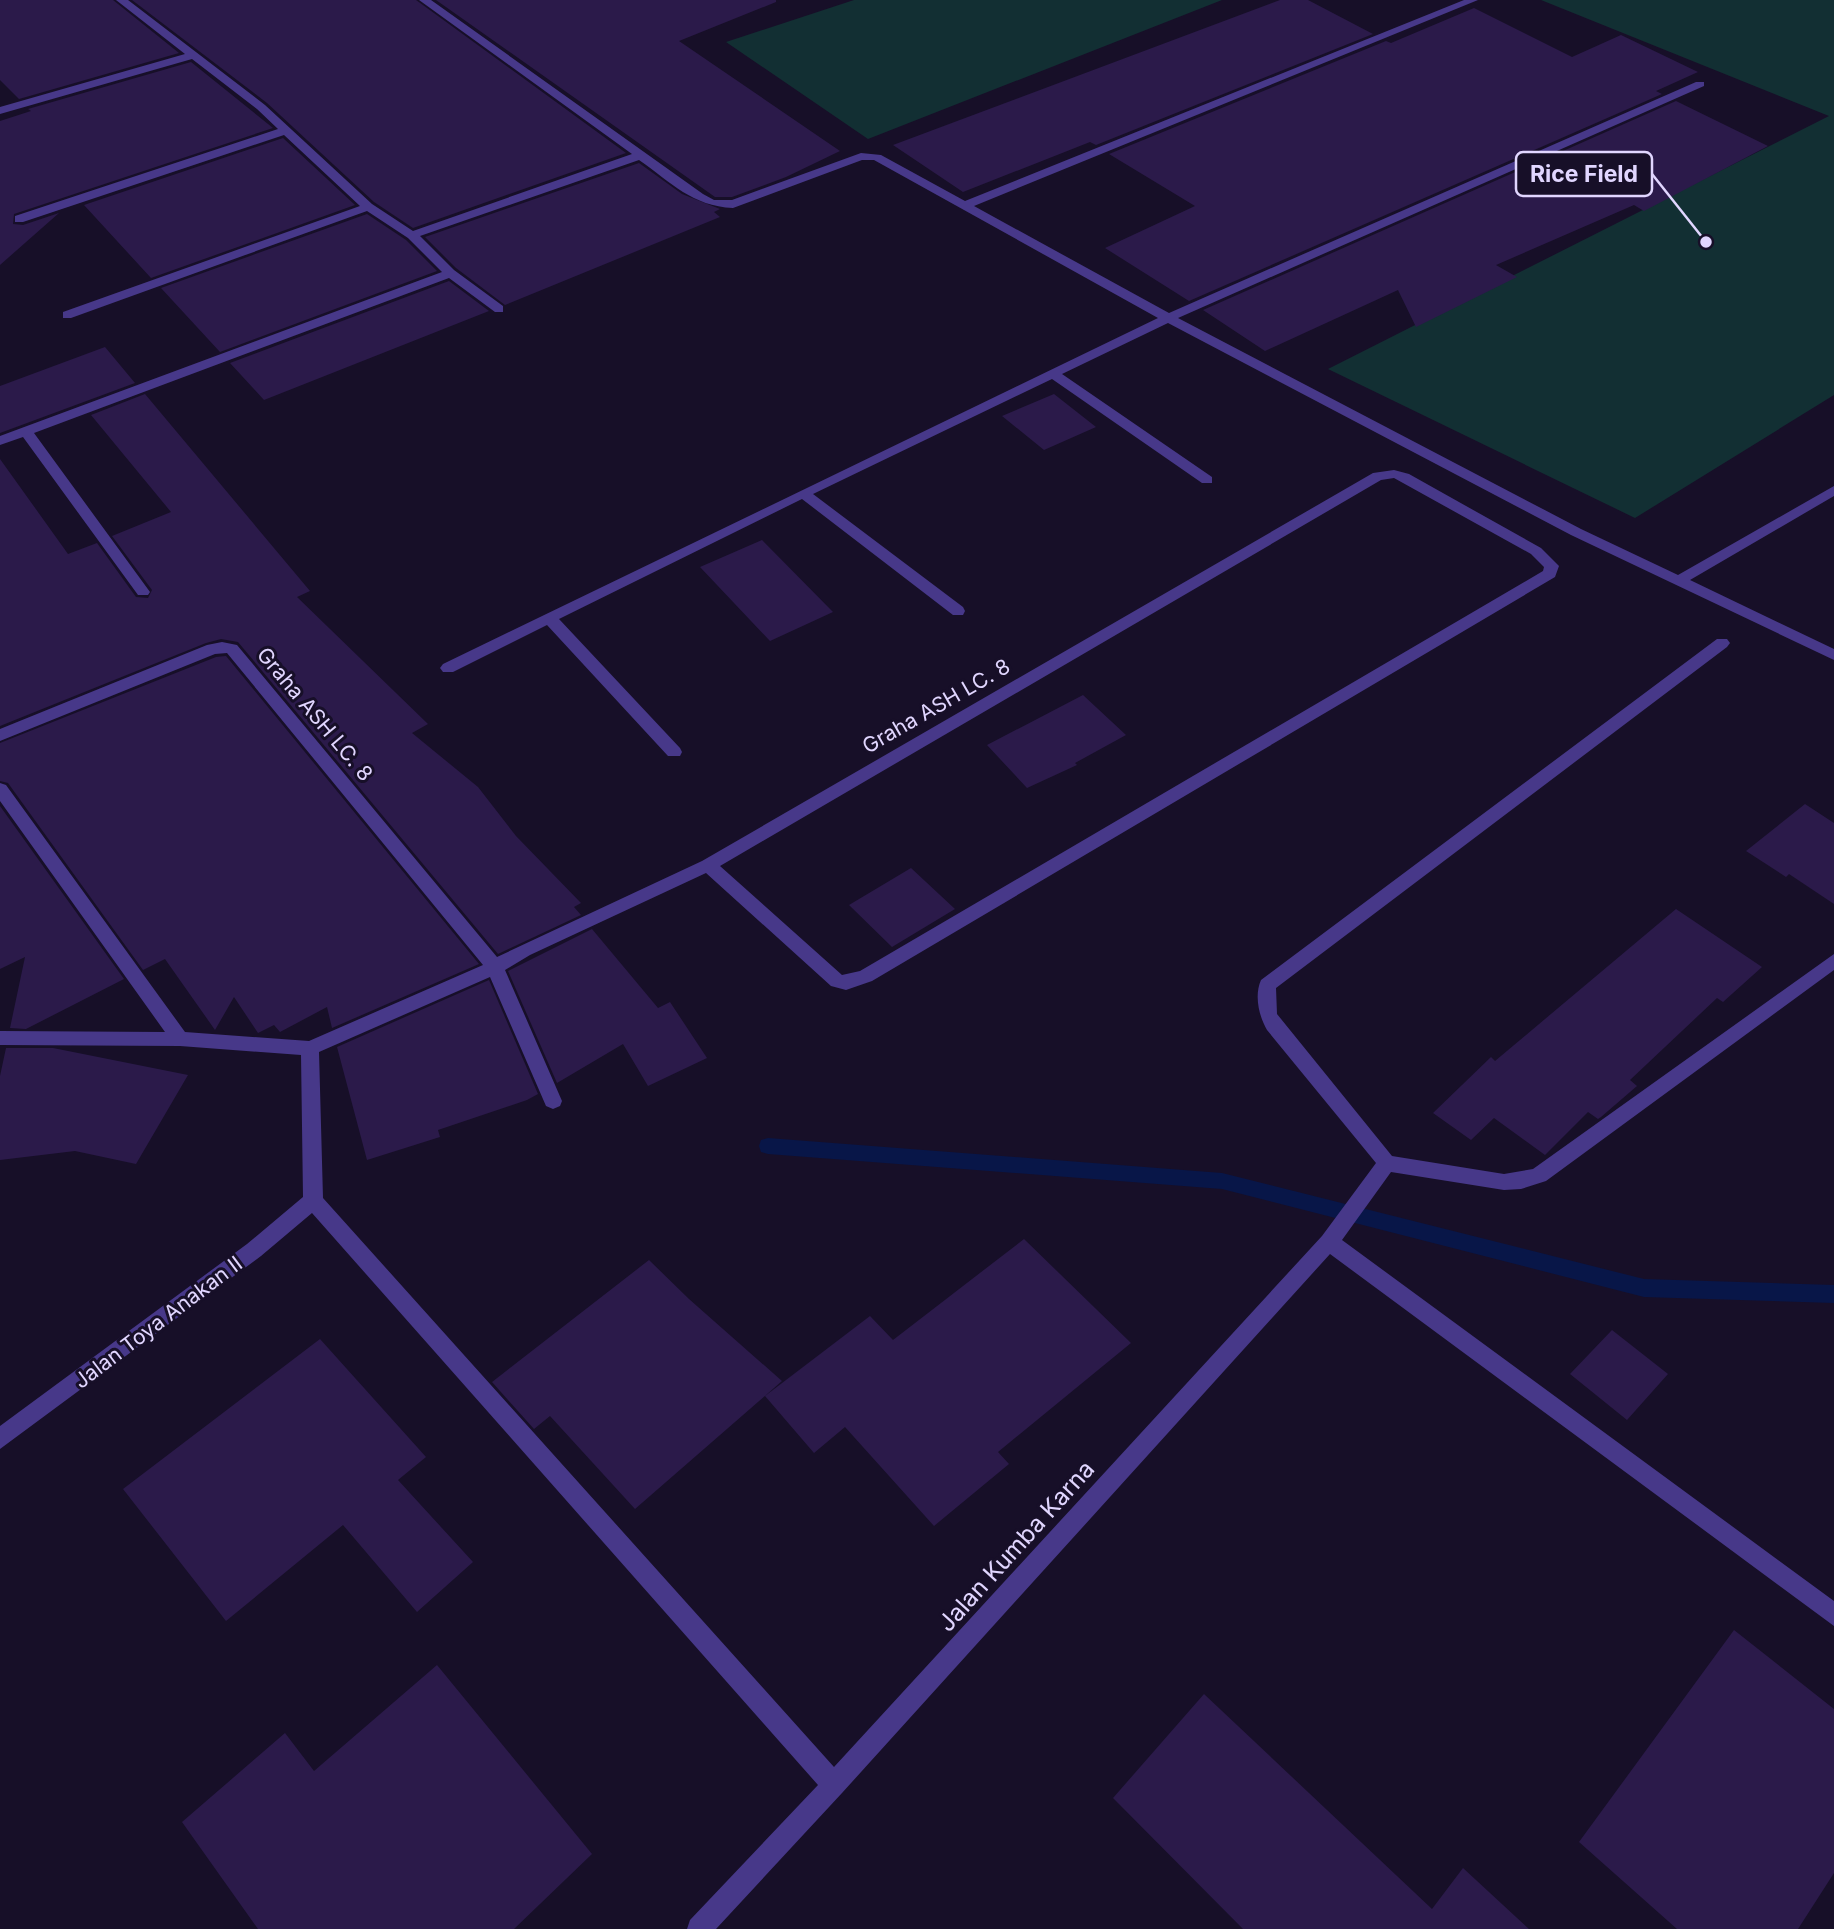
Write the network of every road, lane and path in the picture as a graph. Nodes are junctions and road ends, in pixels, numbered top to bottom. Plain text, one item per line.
1 (121, 0) edge
2 (426, 0) edge
3 (1473, 0) edge
4 (191, 56) junction
5 (1700, 85) dead end
6 (0, 111) edge
7 (286, 130) junction
8 (641, 155) junction
9 (965, 205) junction
10 (368, 207) junction
11 (19, 219) dead end
12 (412, 235) junction
13 (450, 273) junction
14 (499, 309) dead end
15 (67, 315) dead end
16 (1168, 318) junction
17 (1052, 373) junction
18 (26, 432) junction
19 (0, 441) edge
20 (1207, 480) dead end
21 (1834, 490) edge
22 (803, 493) junction
23 (1678, 581) junction
24 (143, 592) dead end
25 (958, 611) dead end
26 (549, 618) junction
27 (1723, 643) dead end
28 (1834, 655) edge
29 (447, 668) dead end
30 (0, 735) edge
31 (674, 752) dead end
32 (0, 789) edge
33 (708, 865) junction
34 (1834, 961) edge
35 (495, 967) junction
36 (0, 1038) edge
37 (180, 1040) junction
38 (310, 1048) junction
39 (553, 1101) dead end
40 (1387, 1163) junction
41 (313, 1200) junction
42 (1331, 1239) junction
43 (0, 1439) edge
44 (1834, 1615) edge
45 (834, 1785) junction
46 (699, 1929) edge

1 - 4 street
2 - 8 street
3 - 9 street
4 - 6 street
4 - 7 street
5 - 16 street
7 - 10 street
7 - 11 street
8 - 9 street
8 - 12 street
9 - 16 street
10 - 12 street
10 - 15 street
12 - 13 street
13 - 14 street
13 - 18 street
16 - 17 street
16 - 23 street
17 - 20 street
17 - 22 street
18 - 19 street
18 - 24 street
21 - 23 street
22 - 25 street
22 - 26 street
23 - 28 street
26 - 29 street
26 - 31 street
27 - 40 street
30 - 35 street, Graha ASH LC. 8
32 - 37 street
33 - 33 street, Graha ASH LC. 8
33 - 35 street, Graha ASH LC. 8
34 - 40 street
35 - 38 street, Graha ASH LC. 8
35 - 39 street
36 - 37 street, Graha ASH LC. 8
37 - 38 street, Graha ASH LC. 8
38 - 41 street
40 - 42 street, Jalan Kumba Karna
41 - 43 street, Jalan Toya Anakan II
41 - 45 street
42 - 44 street
42 - 45 street, Jalan Kumba Karna
45 - 46 street, Jalan Kumba Karna

